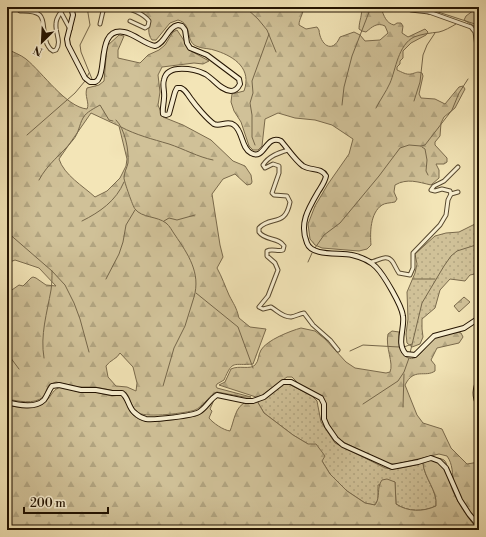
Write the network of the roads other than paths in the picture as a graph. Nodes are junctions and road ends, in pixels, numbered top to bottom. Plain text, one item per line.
1 (18, 7) edge
2 (58, 7) edge
3 (71, 7) edge
4 (108, 7) edge
5 (121, 7) edge
6 (404, 7) edge
7 (436, 7) edge
8 (61, 12) junction
9 (429, 12) junction
10 (130, 21) dead end
11 (100, 24) dead end
12 (70, 28) junction
13 (479, 61) edge
14 (288, 150) junction
15 (458, 167) dead end
16 (458, 192) dead end
17 (451, 194) junction
18 (369, 262) junction
19 (479, 318) edge
20 (338, 350) dead end
21 (479, 379) edge
22 (7, 402) edge
23 (479, 406) edge
24 (479, 526) edge

1 - 8 street
2 - 8 street
3 - 12 street
4 - 11 street
5 - 10 street
6 - 9 street
7 - 9 street
8 - 12 street
9 - 13 street
12 - 14 street
14 - 18 street
14 - 20 street
15 - 17 street
16 - 17 street
17 - 18 street
18 - 19 street
21 - 23 street
22 - 24 street

